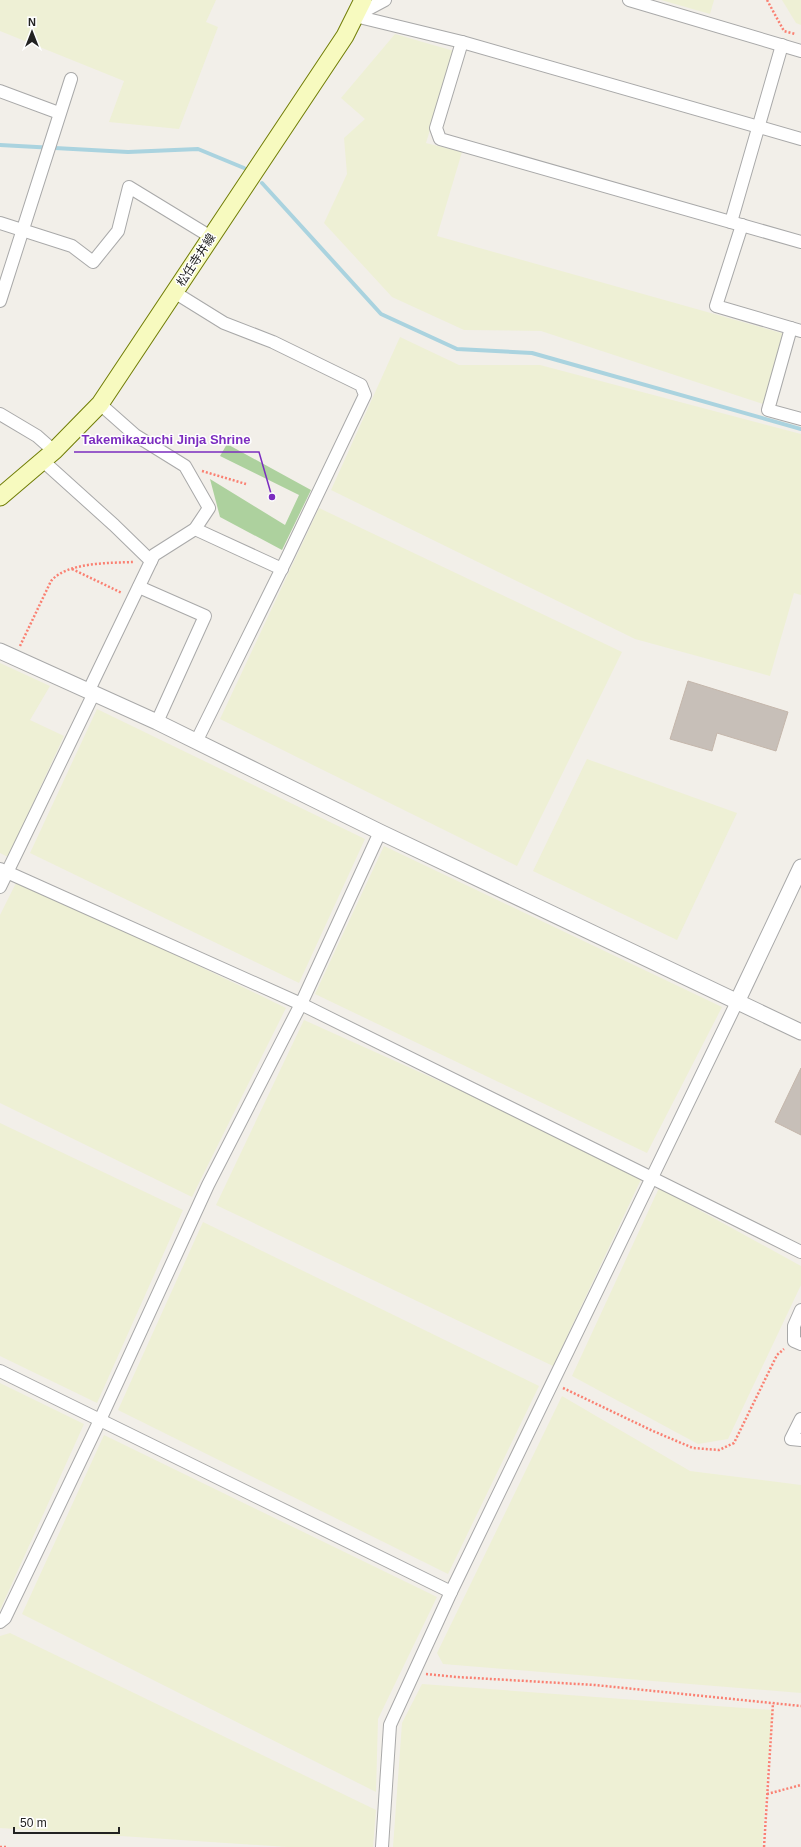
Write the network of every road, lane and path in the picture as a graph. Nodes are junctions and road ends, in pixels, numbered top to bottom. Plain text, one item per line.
1 (363, 0) edge
2 (385, 0) edge
3 (629, 0) edge
4 (767, 0) edge
5 (355, 16) junction
6 (801, 36) edge
7 (462, 42) junction
8 (782, 45) junction
9 (801, 51) edge
10 (71, 78) dead end
11 (0, 91) edge
12 (59, 113) junction
13 (759, 127) junction
14 (801, 139) edge
15 (0, 223) edge
16 (736, 223) junction
17 (23, 230) junction
18 (211, 237) junction
19 (801, 242) edge
20 (174, 292) junction
21 (0, 301) edge
22 (796, 330) edge
23 (100, 404) junction
24 (0, 414) edge
25 (801, 419) edge
26 (48, 456) junction
27 (185, 466) junction
28 (246, 484) dead end
29 (0, 497) edge
30 (195, 529) junction
31 (151, 561) junction
32 (72, 569) junction
33 (282, 569) junction
34 (139, 586) junction
35 (133, 598) junction
36 (0, 651) edge
37 (15, 657) junction
38 (92, 691) junction
39 (157, 722) junction
40 (196, 742) junction
41 (380, 832) junction
42 (801, 867) edge
43 (4, 871) edge
44 (0, 887) edge
45 (737, 1002) junction
46 (301, 1004) junction
47 (801, 1032) edge
48 (651, 1178) junction
49 (801, 1252) edge
50 (801, 1310) edge
51 (797, 1343) edge
52 (0, 1371) edge
53 (552, 1383) junction
54 (801, 1419) edge
55 (100, 1420) junction
56 (801, 1440) edge
57 (451, 1592) junction
58 (0, 1622) edge
59 (414, 1672) junction
60 (773, 1703) junction
61 (801, 1706) edge
62 (801, 1785) edge
63 (767, 1794) junction
64 (0, 1846) edge
65 (7, 1847) edge
66 (382, 1847) edge
67 (764, 1847) edge

1 - 5 main road, 松任寺井線
2 - 5 street
3 - 8 street
4 - 6 path
5 - 7 street
5 - 18 main road, 松任寺井線
7 - 13 street
7 - 16 street
8 - 9 street
8 - 13 street
10 - 12 street
11 - 12 street
12 - 17 street
13 - 14 street
13 - 16 street
15 - 17 street
16 - 19 street
16 - 22 street
17 - 18 street
17 - 21 street
18 - 20 main road, 松任寺井線
20 - 23 main road, 松任寺井線
20 - 33 street
22 - 25 street
23 - 26 main road, 松任寺井線
23 - 27 street
24 - 26 street
26 - 29 main road, 松任寺井線
26 - 31 street
27 - 28 path
27 - 30 street
30 - 31 street
30 - 33 street
31 - 32 path
31 - 34 street
32 - 35 path
32 - 37 path
33 - 40 street
34 - 35 street
34 - 39 street
35 - 38 street
36 - 37 street
37 - 38 street
38 - 39 street
38 - 43 street
39 - 40 street
40 - 41 street
41 - 45 street
41 - 46 street
42 - 45 street
43 - 44 street
43 - 46 street
45 - 47 street
45 - 48 street
46 - 48 street
46 - 55 street
48 - 49 street
48 - 53 street
50 - 51 street
51 - 53 path
52 - 55 street
53 - 57 street
54 - 56 street
55 - 57 street
55 - 58 street
57 - 59 street
59 - 60 path
59 - 66 street
60 - 61 path
60 - 63 path
62 - 63 path
63 - 67 path
64 - 65 path

